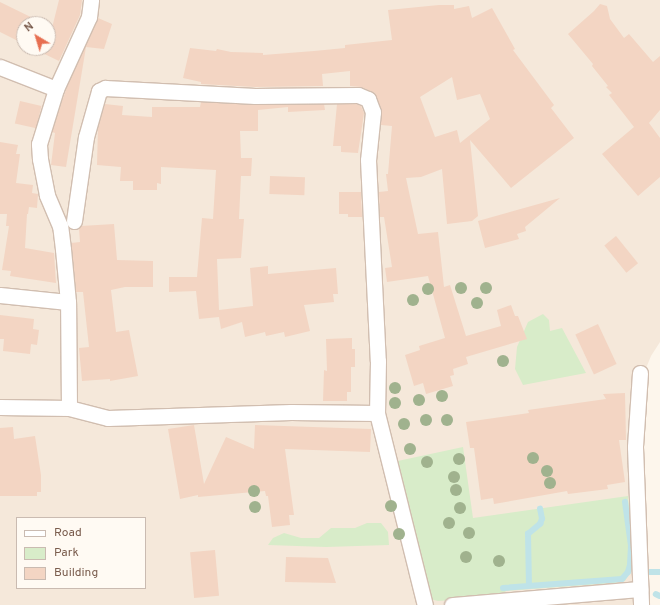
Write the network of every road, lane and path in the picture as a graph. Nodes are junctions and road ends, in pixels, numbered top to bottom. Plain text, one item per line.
1 (91, 0) edge
2 (0, 67) edge
3 (56, 89) junction
4 (74, 222) junction
5 (0, 295) edge
6 (68, 302) junction
7 (640, 373) dead end
8 (0, 407) edge
9 (69, 408) junction
10 (378, 413) junction
11 (640, 589) junction
12 (425, 605) edge
13 (452, 605) edge
14 (641, 605) edge

1 - 3 street
2 - 3 street
3 - 4 street
4 - 6 street
4 - 10 street
5 - 6 street
6 - 9 street
7 - 11 street
8 - 9 street
9 - 10 street
10 - 12 street
11 - 13 street
11 - 14 street

